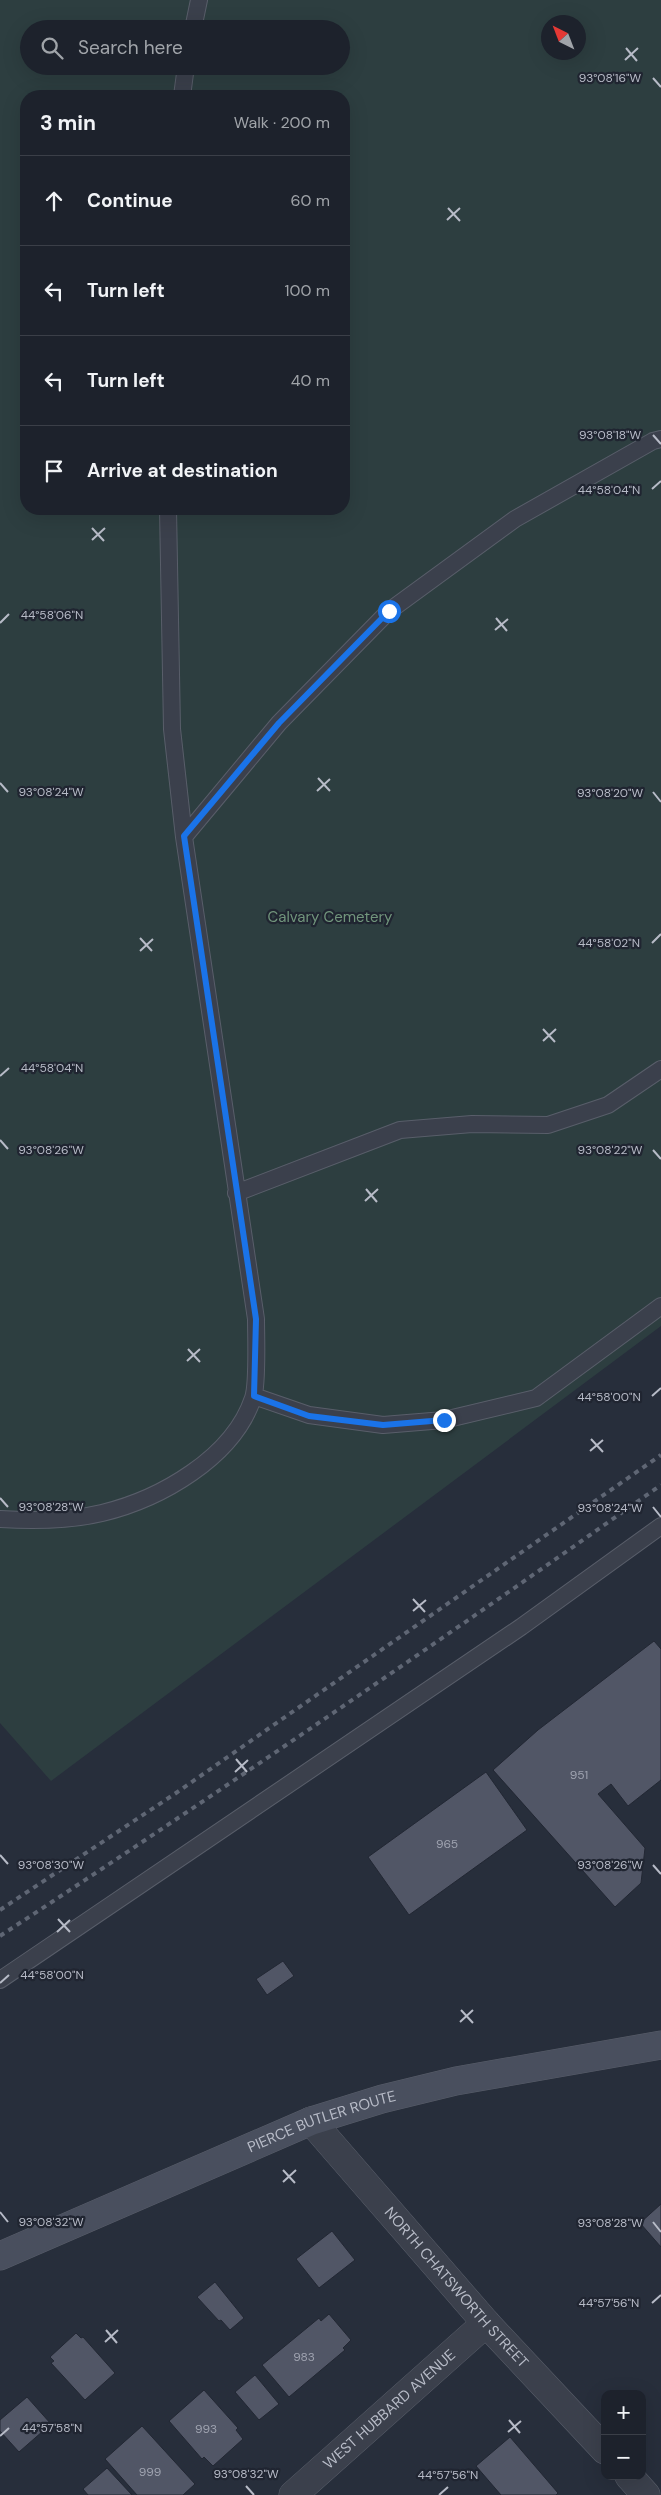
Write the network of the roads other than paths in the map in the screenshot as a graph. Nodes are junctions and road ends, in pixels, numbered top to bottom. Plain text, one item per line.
1 (199, 0) edge
2 (195, 20) edge
3 (185, 75) edge
4 (183, 90) edge
5 (661, 439) edge
6 (168, 515) edge
7 (184, 836) junction
8 (661, 1069) edge
9 (236, 1193) junction
10 (661, 1306) edge
11 (254, 1396) junction
12 (0, 1519) edge
13 (661, 1526) edge
14 (0, 1980) edge
15 (661, 2045) edge
16 (311, 2121) junction
17 (0, 2256) edge
18 (486, 2323) junction
19 (601, 2446) edge
20 (633, 2480) edge
21 (293, 2495) edge
22 (646, 2495) edge

1 - 2 lane
3 - 4 lane
5 - 7 lane
6 - 7 lane
7 - 9 lane
8 - 9 lane
9 - 11 lane
10 - 11 lane
11 - 12 lane
13 - 14 lane
15 - 16 main road, PIERCE BUTLER ROUTE
16 - 17 main road, PIERCE BUTLER ROUTE
16 - 18 street, NORTH CHATSWORTH STREET
18 - 19 street, NORTH CHATSWORTH STREET
18 - 21 street, WEST HUBBARD AVENUE
20 - 22 street

